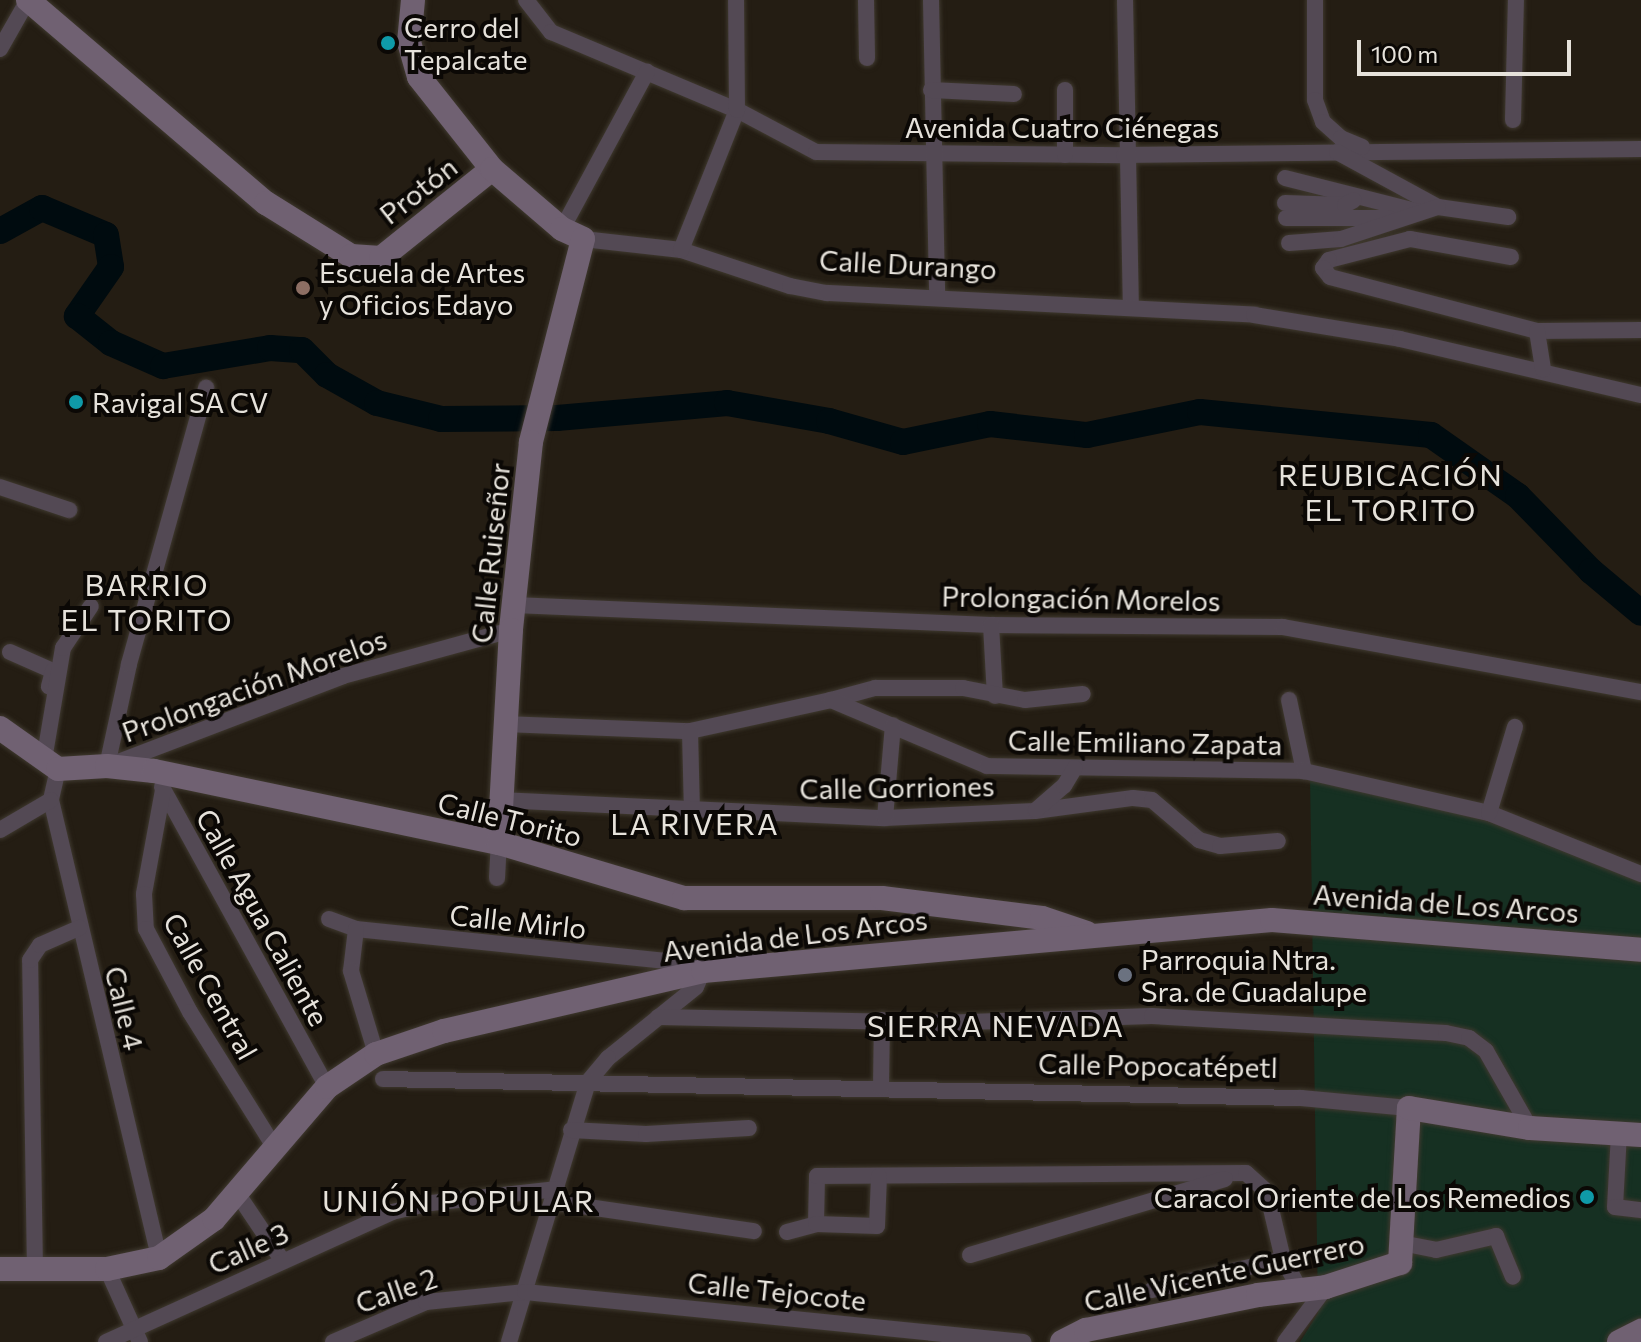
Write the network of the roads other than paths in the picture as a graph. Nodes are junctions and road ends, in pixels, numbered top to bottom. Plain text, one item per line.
1 (28, 0) edge
2 (413, 0) edge
3 (526, 0) edge
4 (736, 0) edge
5 (866, 0) edge
6 (931, 0) edge
7 (1125, 0) edge
8 (1315, 0) edge
9 (1516, 0) edge
10 (0, 49) edge
11 (867, 58) dead end
12 (647, 72) junction
13 (931, 90) junction
14 (1065, 90) dead end
15 (1014, 94) dead end
16 (737, 110) junction
17 (1513, 120) dead end
18 (1641, 149) edge
19 (1371, 150) junction
20 (1335, 151) junction
21 (931, 153) junction
22 (1065, 155) junction
23 (1124, 155) junction
24 (492, 169) junction
25 (1285, 178) dead end
26 (1356, 199) junction
27 (1430, 210) junction
28 (1508, 217) dead end
29 (1404, 218) junction
30 (572, 234) junction
31 (1289, 243) dead end
32 (681, 250) junction
33 (1511, 257) dead end
34 (937, 296) junction
35 (1131, 306) junction
36 (1641, 330) edge
37 (1537, 331) junction
38 (1543, 370) junction
39 (206, 388) dead end
40 (1641, 395) edge
41 (0, 487) edge
42 (69, 510) dead end
43 (514, 605) junction
44 (91, 606) dead end
45 (991, 625) junction
46 (511, 630) junction
47 (10, 652) dead end
48 (1641, 692) edge
49 (1083, 694) dead end
50 (995, 696) junction
51 (831, 700) junction
52 (1289, 700) dead end
53 (504, 724) junction
54 (893, 725) junction
55 (1515, 727) dead end
56 (0, 728) edge
57 (690, 731) junction
58 (45, 761) junction
59 (107, 766) junction
60 (1075, 768) junction
61 (1304, 771) junction
62 (158, 781) junction
63 (51, 800) junction
64 (500, 800) junction
65 (692, 811) junction
66 (1035, 811) junction
67 (1489, 813) junction
68 (885, 818) junction
69 (0, 830) edge
70 (1278, 841) dead end
71 (499, 843) junction
72 (1641, 874) edge
73 (497, 878) dead end
74 (329, 919) dead end
75 (79, 928) junction
76 (356, 929) junction
77 (1089, 933) junction
78 (1641, 950) edge
79 (703, 971) junction
80 (658, 1017) junction
81 (882, 1020) junction
82 (376, 1054) junction
83 (383, 1079) dead end
84 (588, 1082) junction
85 (327, 1087) junction
86 (881, 1088) junction
87 (1409, 1108) junction
88 (749, 1128) dead end
89 (1530, 1128) junction
90 (571, 1130) junction
91 (1630, 1134) edge
92 (275, 1148) junction
93 (1246, 1173) junction
94 (879, 1176) junction
95 (237, 1193) junction
96 (556, 1196) junction
97 (1641, 1210) edge
98 (816, 1224) junction
99 (754, 1231) dead end
100 (787, 1232) dead end
101 (1401, 1253) junction
102 (970, 1255) dead end
103 (159, 1258) junction
104 (1283, 1259) junction
105 (282, 1260) junction
106 (0, 1269) edge
107 (107, 1269) junction
108 (35, 1270) junction
109 (1513, 1277) dead end
110 (1326, 1287) junction
111 (1152, 1290) dead end
112 (1300, 1290) junction
113 (525, 1292) junction
114 (1641, 1331) edge
115 (136, 1336) edge
116 (106, 1342) edge
117 (333, 1342) edge
118 (509, 1342) edge
119 (1023, 1342) edge
120 (1062, 1342) edge
121 (1285, 1342) edge
122 (1619, 1342) edge

1 - 10 street
1 - 24 street, Protón
2 - 24 street
3 - 12 street, Avenida Cuatro Ciénegas
4 - 16 street
5 - 11 street
6 - 13 street
7 - 23 street
8 - 19 street
9 - 17 street
12 - 16 street, Avenida Cuatro Ciénegas
12 - 30 street
13 - 15 street
13 - 21 street
14 - 22 street
16 - 21 street, Avenida Cuatro Ciénegas
16 - 32 street
18 - 19 street, Avenida Cuatro Ciénegas
19 - 20 street, Avenida Cuatro Ciénegas
20 - 23 street, Avenida Cuatro Ciénegas
20 - 27 street
21 - 22 street, Avenida Cuatro Ciénegas
21 - 34 street
22 - 23 street, Avenida Cuatro Ciénegas
23 - 35 street
24 - 30 street
25 - 26 street
26 - 27 street
26 - 29 street
27 - 28 street
27 - 29 street
29 - 31 street
30 - 32 street, Calle Durango
30 - 43 street, Calle Ruiseñor
32 - 34 street, Calle Durango
33 - 37 street
34 - 35 street, Calle Durango
35 - 38 street, Calle Durango
36 - 37 street
37 - 38 street
38 - 40 street, Calle Durango
39 - 59 street
41 - 42 street
43 - 45 street, Prolongación Morelos
43 - 46 street, Calle Ruiseñor
44 - 58 street
45 - 48 street, Prolongación Morelos
45 - 50 street
46 - 53 street, Calle Ruiseñor
46 - 59 street, Prolongación Morelos
47 - 58 street
49 - 50 street
50 - 51 street
51 - 54 street, Calle Emiliano Zapata
51 - 57 street
52 - 61 street
53 - 57 street
53 - 64 street, Calle Ruiseñor
54 - 60 street, Calle Emiliano Zapata
54 - 68 street
55 - 67 street
56 - 58 street
57 - 65 street
58 - 59 street, Calle Torito
58 - 63 street, Calle 4
59 - 62 street, Calle Torito
60 - 61 street, Calle Emiliano Zapata
60 - 66 street
61 - 67 street, Calle Emiliano Zapata
62 - 71 street, Calle Torito
62 - 85 street, Calle Agua Caliente
62 - 92 street, Calle Central
63 - 69 street
63 - 75 street, Calle 4
64 - 65 street, Calle Gorriones
64 - 71 street, Calle Ruiseñor
65 - 68 street, Calle Gorriones
66 - 68 street, Calle Gorriones
66 - 70 street, Calle Gorriones
67 - 72 street, Calle Emiliano Zapata
71 - 73 street, Calle Ruiseñor
71 - 77 street, Calle Torito
74 - 76 street, Calle Mirlo
75 - 103 street, Calle 4
75 - 108 street
76 - 79 street, Calle Mirlo
76 - 82 street
77 - 78 street, Avenida de Los Arcos
77 - 79 street, Avenida de Los Arcos
79 - 80 street
79 - 82 street, Avenida de Los Arcos
80 - 81 street
80 - 84 street
81 - 86 street
81 - 89 street
82 - 85 street, Avenida de Los Arcos
83 - 84 street, Calle Popocatépetl
84 - 86 street, Calle Popocatépetl
84 - 90 street
85 - 92 street, Avenida de Los Arcos
86 - 87 street, Calle Popocatépetl
87 - 89 street, Calle Popocatépetl
87 - 101 street
88 - 90 street
89 - 91 street, Calle Popocatépetl
90 - 96 street
91 - 97 street
92 - 95 street, Avenida de Los Arcos
93 - 94 street
93 - 102 street
93 - 104 street
94 - 98 street
94 - 98 street
95 - 103 street, Avenida de Los Arcos
95 - 105 street
96 - 99 street, Calle 3
96 - 105 street, Calle 3
96 - 113 street
98 - 100 street
101 - 109 street, Calle Vicente Guerrero
101 - 110 street, Calle Vicente Guerrero
103 - 107 street, Avenida de Los Arcos
104 - 111 street
104 - 112 street
105 - 115 street, Calle 3
106 - 108 street, Avenida de Los Arcos
107 - 108 street, Avenida de Los Arcos
107 - 115 street
110 - 112 street, Calle Vicente Guerrero
110 - 121 street
112 - 120 street, Calle Vicente Guerrero
113 - 117 street, Calle 2
113 - 118 street
113 - 119 street, Calle Tejocote
114 - 122 street
115 - 116 street, Calle 3

